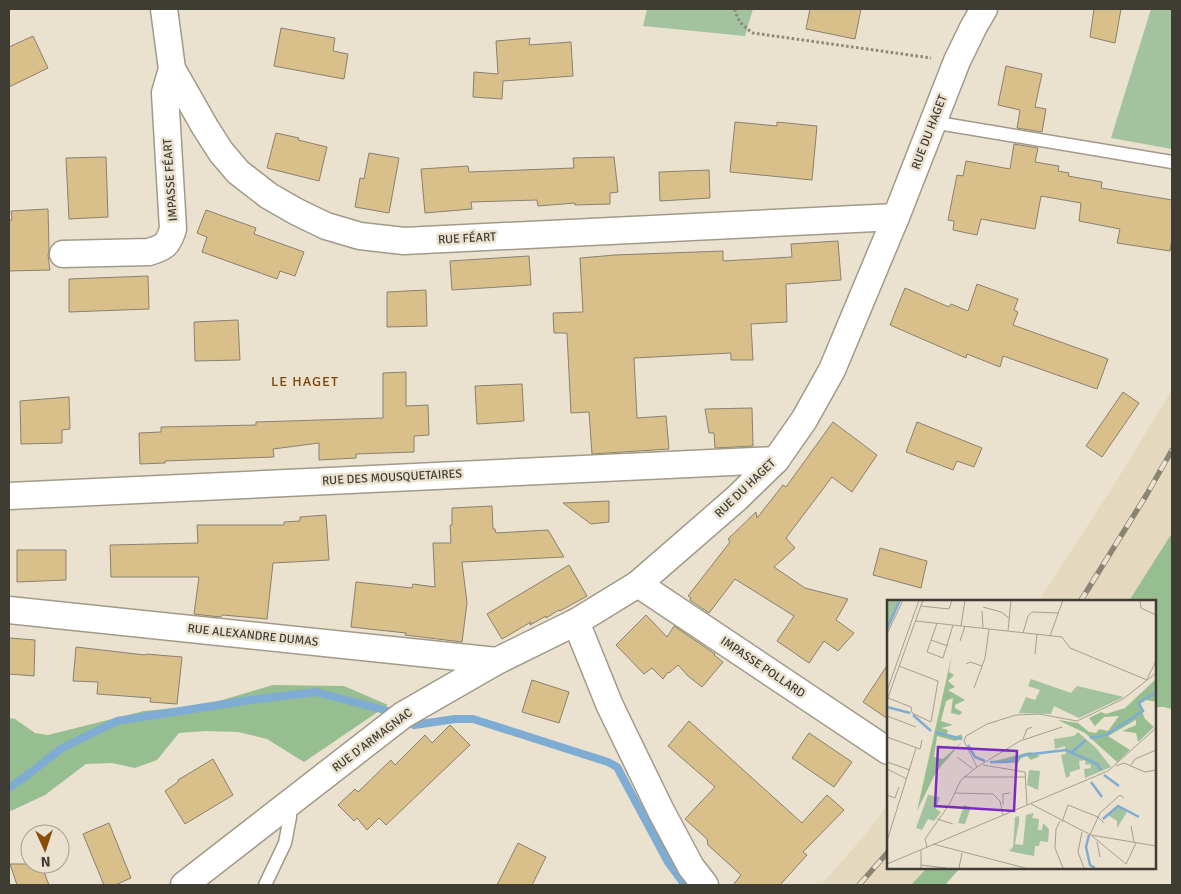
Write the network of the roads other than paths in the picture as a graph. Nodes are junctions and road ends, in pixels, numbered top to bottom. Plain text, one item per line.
1 (164, 9) edge
2 (984, 9) edge
3 (172, 69) junction
4 (932, 122) junction
5 (1172, 162) edge
6 (896, 217) junction
7 (63, 254) dead end
8 (776, 460) junction
9 (9, 496) edge
10 (638, 584) junction
11 (9, 610) edge
12 (576, 622) junction
13 (497, 660) junction
14 (887, 750) edge
15 (290, 803) junction
16 (184, 885) edge
17 (265, 885) edge
18 (705, 885) edge

1 - 3 street, RUE FÉART
2 - 4 street, RUE DU HAGET
3 - 6 street, RUE FÉART
3 - 7 street, IMPASSE FÉART
4 - 5 lane
4 - 6 street, RUE DU HAGET
6 - 8 street, RUE DU HAGET
8 - 9 street, RUE DES MOUSQUETAIRES
8 - 10 street, RUE DU HAGET
10 - 12 street, RUE DU HAGET
10 - 14 street, IMPASSE POLLARD
11 - 13 street, RUE ALEXANDRE DUMAS
12 - 13 street, RUE D'ARMAGNAC
12 - 18 street
13 - 15 street, RUE D'ARMAGNAC
15 - 16 street, RUE D'ARMAGNAC
15 - 17 lane

